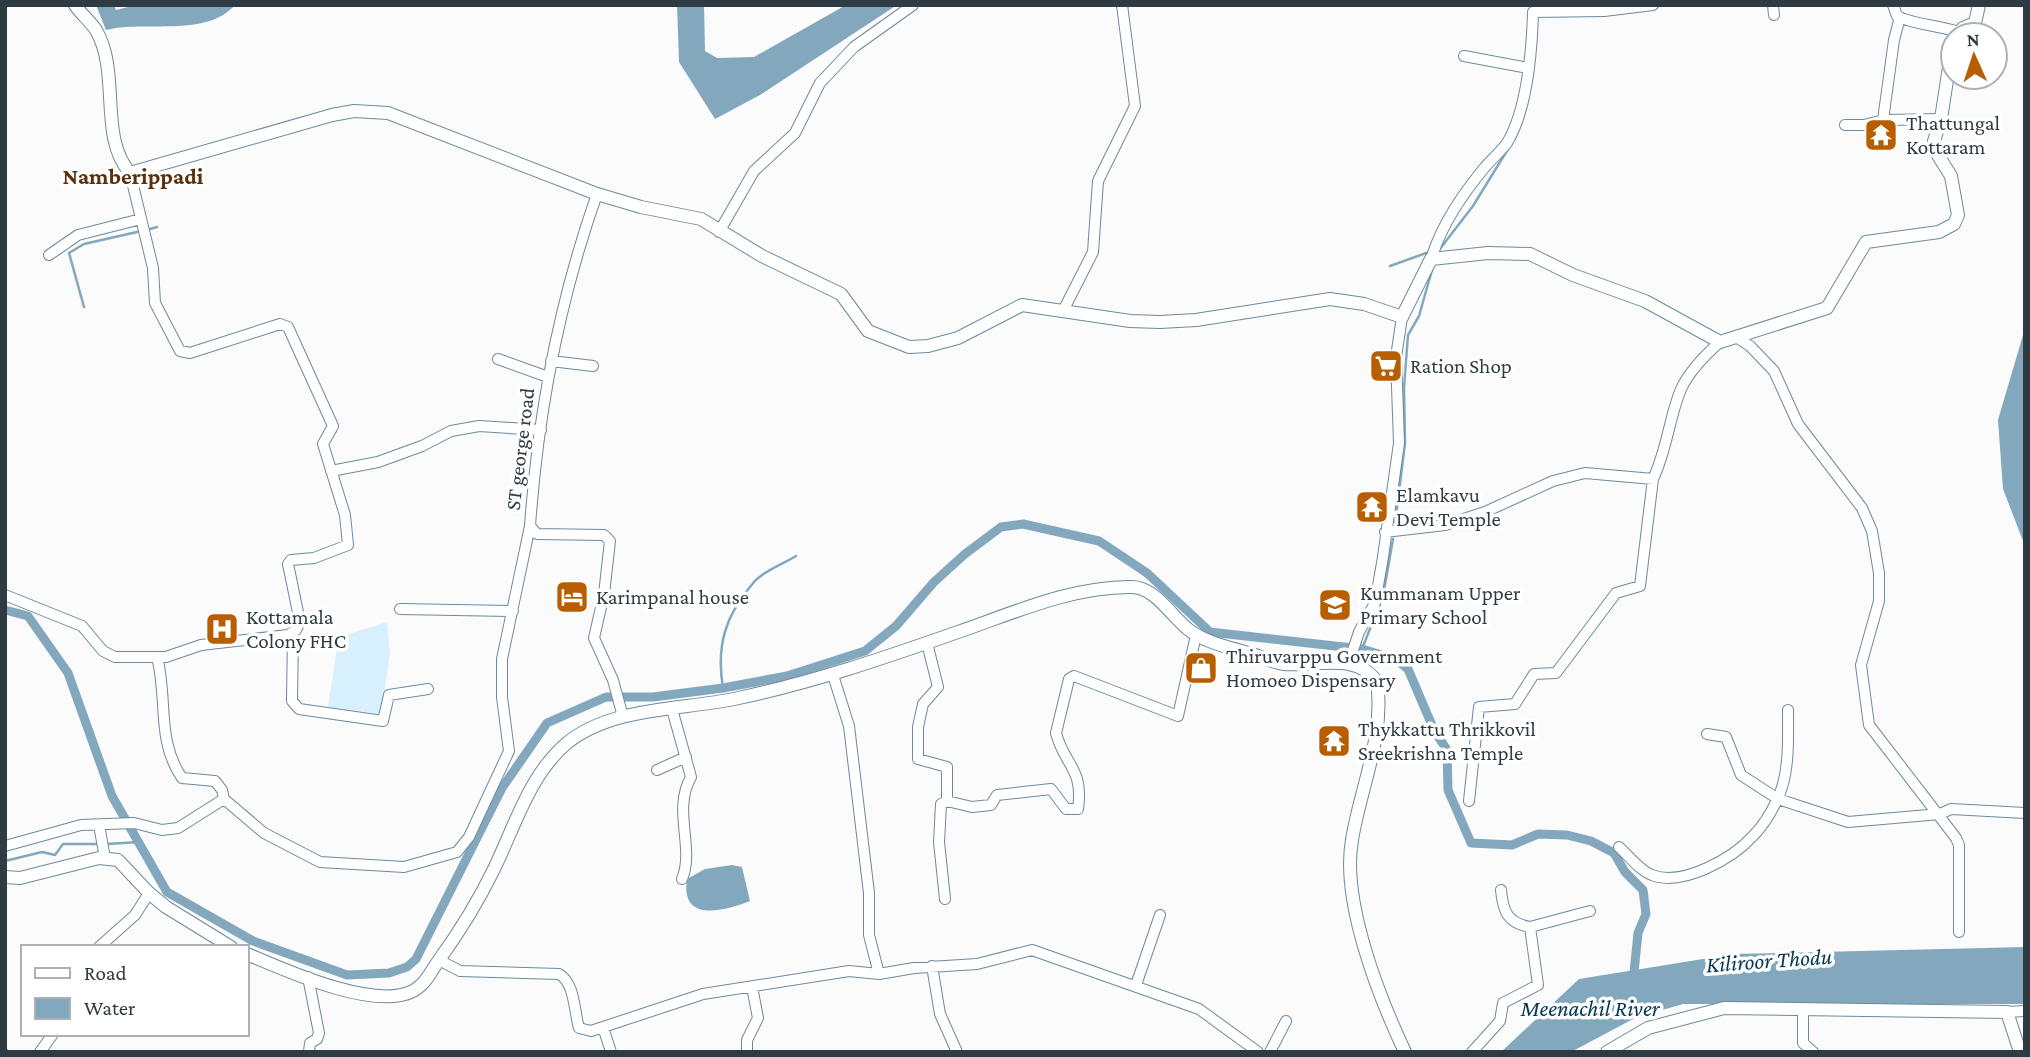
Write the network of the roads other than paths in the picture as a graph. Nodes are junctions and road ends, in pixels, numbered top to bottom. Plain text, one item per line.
1 (75, 5) edge
2 (913, 5) edge
3 (1122, 5) edge
4 (1653, 5) edge
5 (1894, 5) edge
6 (1532, 9) edge
7 (1900, 17) junction
8 (1939, 30) edge
9 (1464, 56) dead end
10 (1528, 68) junction
11 (1946, 91) edge
12 (1941, 119) junction
13 (1883, 120) junction
14 (1845, 125) dead end
15 (130, 173) junction
16 (597, 194) junction
17 (141, 219) junction
18 (719, 232) junction
19 (49, 255) dead end
20 (1434, 256) junction
21 (1063, 311) junction
22 (1402, 317) junction
23 (1736, 337) junction
24 (1720, 342) junction
25 (498, 359) dead end
26 (551, 361) junction
27 (593, 366) dead end
28 (548, 377) junction
29 (541, 430) junction
30 (331, 471) junction
31 (1653, 479) junction
32 (530, 526) junction
33 (1385, 532) junction
34 (5, 595) edge
35 (400, 609) dead end
36 (513, 611) junction
37 (293, 632) junction
38 (1196, 635) junction
39 (928, 643) junction
40 (157, 657) junction
41 (1350, 658) junction
42 (833, 676) junction
43 (428, 689) dead end
44 (672, 709) junction
45 (1788, 710) dead end
46 (622, 713) junction
47 (1707, 734) dead end
48 (686, 757) junction
49 (657, 770) dead end
50 (224, 799) junction
51 (1778, 799) junction
52 (947, 801) junction
53 (1469, 801) dead end
54 (2025, 813) edge
55 (1940, 814) junction
56 (99, 825) junction
57 (5, 846) edge
58 (1619, 847) dead end
59 (105, 858) junction
60 (5, 877) edge
61 (682, 879) dead end
62 (1501, 890) dead end
63 (149, 893) junction
64 (945, 898) dead end
65 (1590, 911) dead end
66 (1160, 915) dead end
67 (1530, 927) junction
68 (1959, 932) dead end
69 (101, 945) edge
70 (228, 945) edge
71 (248, 954) edge
72 (439, 960) junction
73 (932, 966) junction
74 (879, 974) junction
75 (308, 977) junction
76 (1136, 985) junction
77 (752, 987) junction
78 (1803, 1009) junction
79 (2025, 1011) edge
80 (2007, 1012) junction
81 (1286, 1021) dead end
82 (603, 1027) junction
83 (51, 1036) edge
84 (40, 1052) edge
85 (309, 1052) edge
86 (611, 1052) edge
87 (747, 1052) edge
88 (957, 1052) edge
89 (1258, 1052) edge
90 (1270, 1052) edge
91 (1406, 1052) edge
92 (1472, 1052) edge
93 (1606, 1052) edge
94 (1813, 1052) edge
95 (2020, 1052) edge

1 - 15 main road
2 - 18 street
3 - 21 street
4 - 6 street
5 - 7 street
6 - 10 street
7 - 8 street
7 - 13 street
9 - 10 street
10 - 20 street
11 - 12 main road
12 - 13 street
12 - 23 main road
13 - 14 street
15 - 16 main road
15 - 17 street
16 - 18 main road
16 - 26 street, ST george road
17 - 19 street
17 - 30 street
18 - 21 main road
20 - 22 main road
20 - 24 main road
21 - 22 main road
22 - 33 street
23 - 24 main road
23 - 55 street
24 - 31 street
25 - 28 street
26 - 27 street
26 - 28 street, ST george road
28 - 29 street, ST george road
29 - 30 street
29 - 32 street, ST george road
30 - 37 street
31 - 33 street
31 - 53 street
32 - 36 street
32 - 46 street, ST george road
33 - 41 street
34 - 40 street
35 - 36 street
36 - 50 street
37 - 40 street
37 - 43 street
38 - 39 main road
38 - 41 main road
38 - 52 street
39 - 42 main road
39 - 52 street
40 - 50 street
41 - 91 main road
42 - 44 main road
42 - 74 street
44 - 46 main road
44 - 48 street
45 - 51 street
46 - 72 main road
47 - 51 street
48 - 49 street
48 - 61 street
50 - 56 street
51 - 55 street
51 - 58 street
52 - 64 street
54 - 55 street
55 - 68 street
56 - 57 street
56 - 59 street
59 - 60 main road
59 - 63 main road
62 - 67 street
63 - 69 street
63 - 70 main road
65 - 67 street
66 - 76 street
67 - 92 street
71 - 75 main road
72 - 75 main road
72 - 82 street
73 - 74 street
73 - 76 street
73 - 88 street
74 - 77 street
75 - 85 street
76 - 89 street
77 - 82 street
77 - 87 street
78 - 80 main road
78 - 93 main road
78 - 94 street
79 - 80 street
80 - 95 main road
81 - 90 street
82 - 86 street
83 - 84 street

